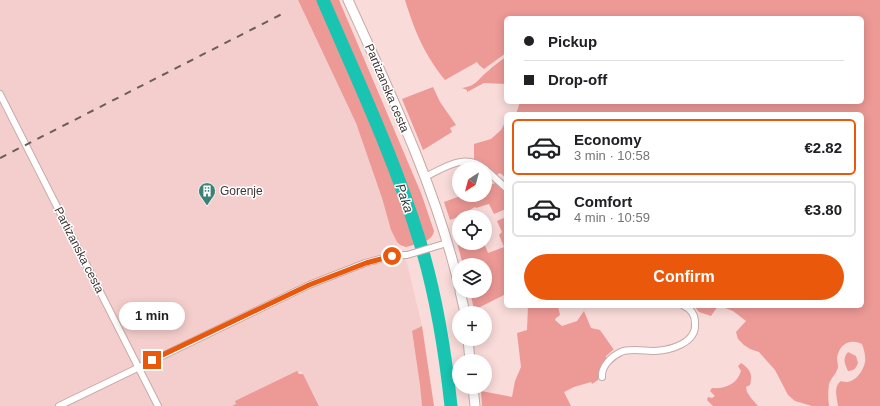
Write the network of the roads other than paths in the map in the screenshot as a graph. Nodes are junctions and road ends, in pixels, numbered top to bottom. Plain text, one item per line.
1 (348, 0) edge
2 (0, 94) edge
3 (460, 162) edge
4 (473, 162) edge
5 (452, 165) edge
6 (492, 175) edge
7 (425, 177) junction
8 (504, 186) edge
9 (447, 243) junction
10 (452, 261) edge
11 (687, 308) edge
12 (138, 367) junction
13 (602, 377) dead end
14 (474, 394) edge
15 (59, 406) edge
16 (158, 406) edge
17 (475, 406) edge

1 - 7 main road, Partizanska cesta
2 - 12 street, Partizanska cesta
3 - 4 street
5 - 7 street
6 - 8 street
7 - 9 main road, Partizanska cesta
9 - 10 main road, Partizanska cesta
9 - 12 street
11 - 13 street
12 - 15 street
12 - 16 street, Partizanska cesta
14 - 17 main road

